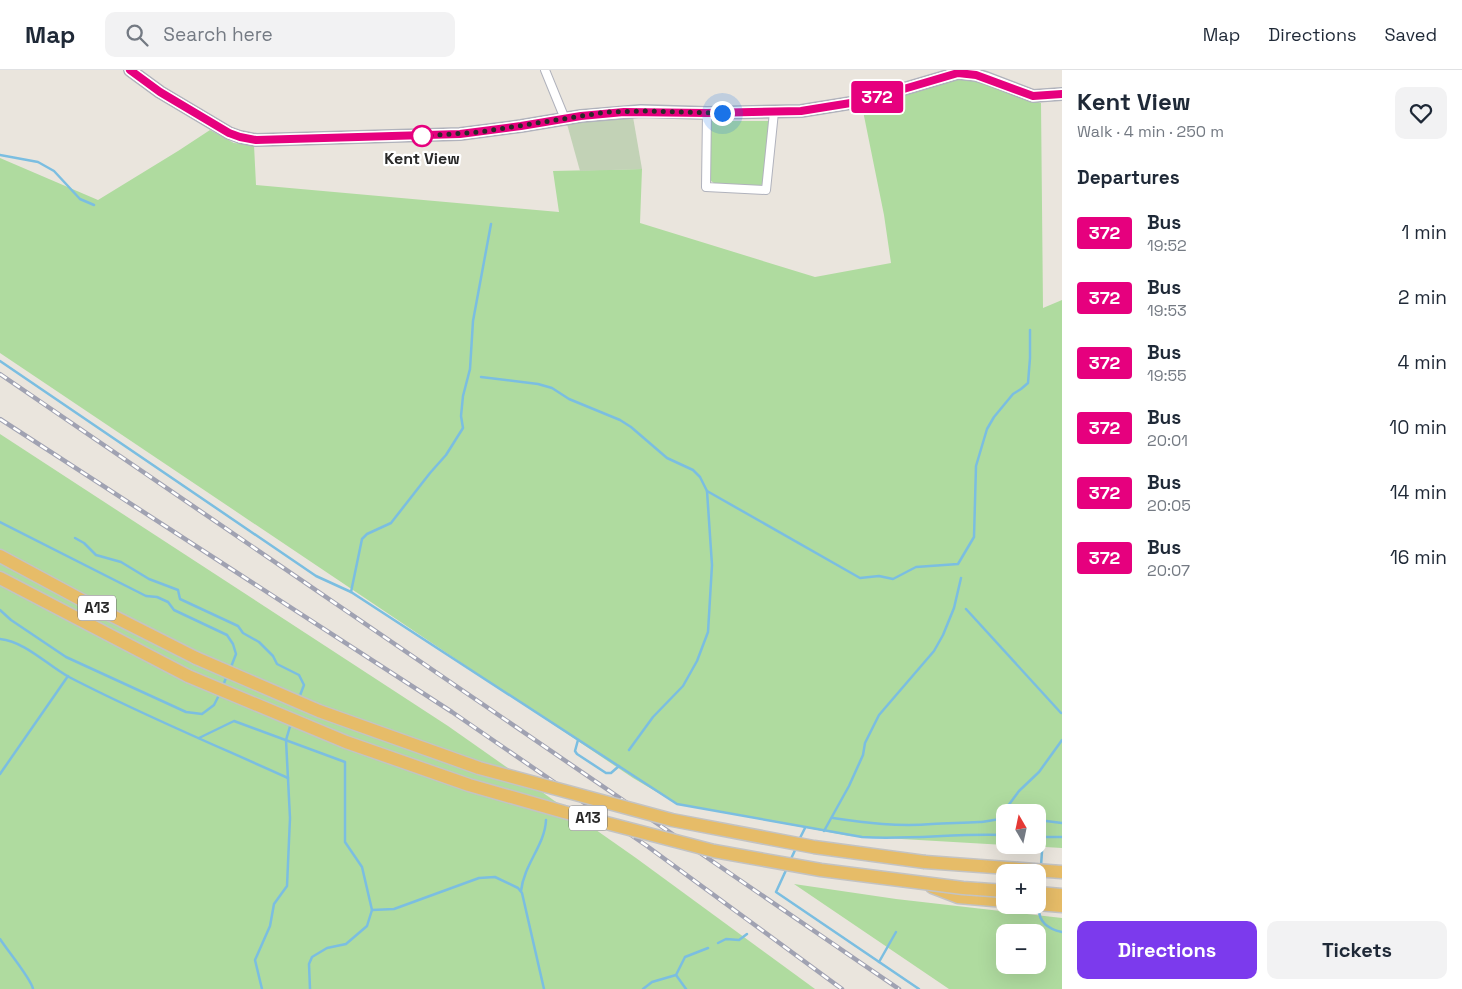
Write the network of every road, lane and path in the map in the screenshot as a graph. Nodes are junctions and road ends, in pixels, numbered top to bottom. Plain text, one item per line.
1 (130, 70) edge
2 (545, 70) edge
3 (1062, 94) edge
4 (774, 112) junction
5 (707, 113) junction
6 (565, 119) junction
7 (0, 556) edge
8 (0, 578) edge
9 (1062, 872) edge
10 (922, 883) junction
11 (996, 890) edge
12 (1046, 894) edge
13 (1062, 895) edge
14 (996, 900) edge
15 (1046, 905) edge
16 (1062, 906) edge

1 - 6 main road
2 - 6 street
3 - 4 main road
4 - 5 main road
4 - 5 street
5 - 6 main road
7 - 9 highway, A13, bridge
8 - 10 highway, A13, bridge
10 - 11 highway, A13, bridge
10 - 14 highway, bridge
12 - 13 highway
15 - 16 highway

